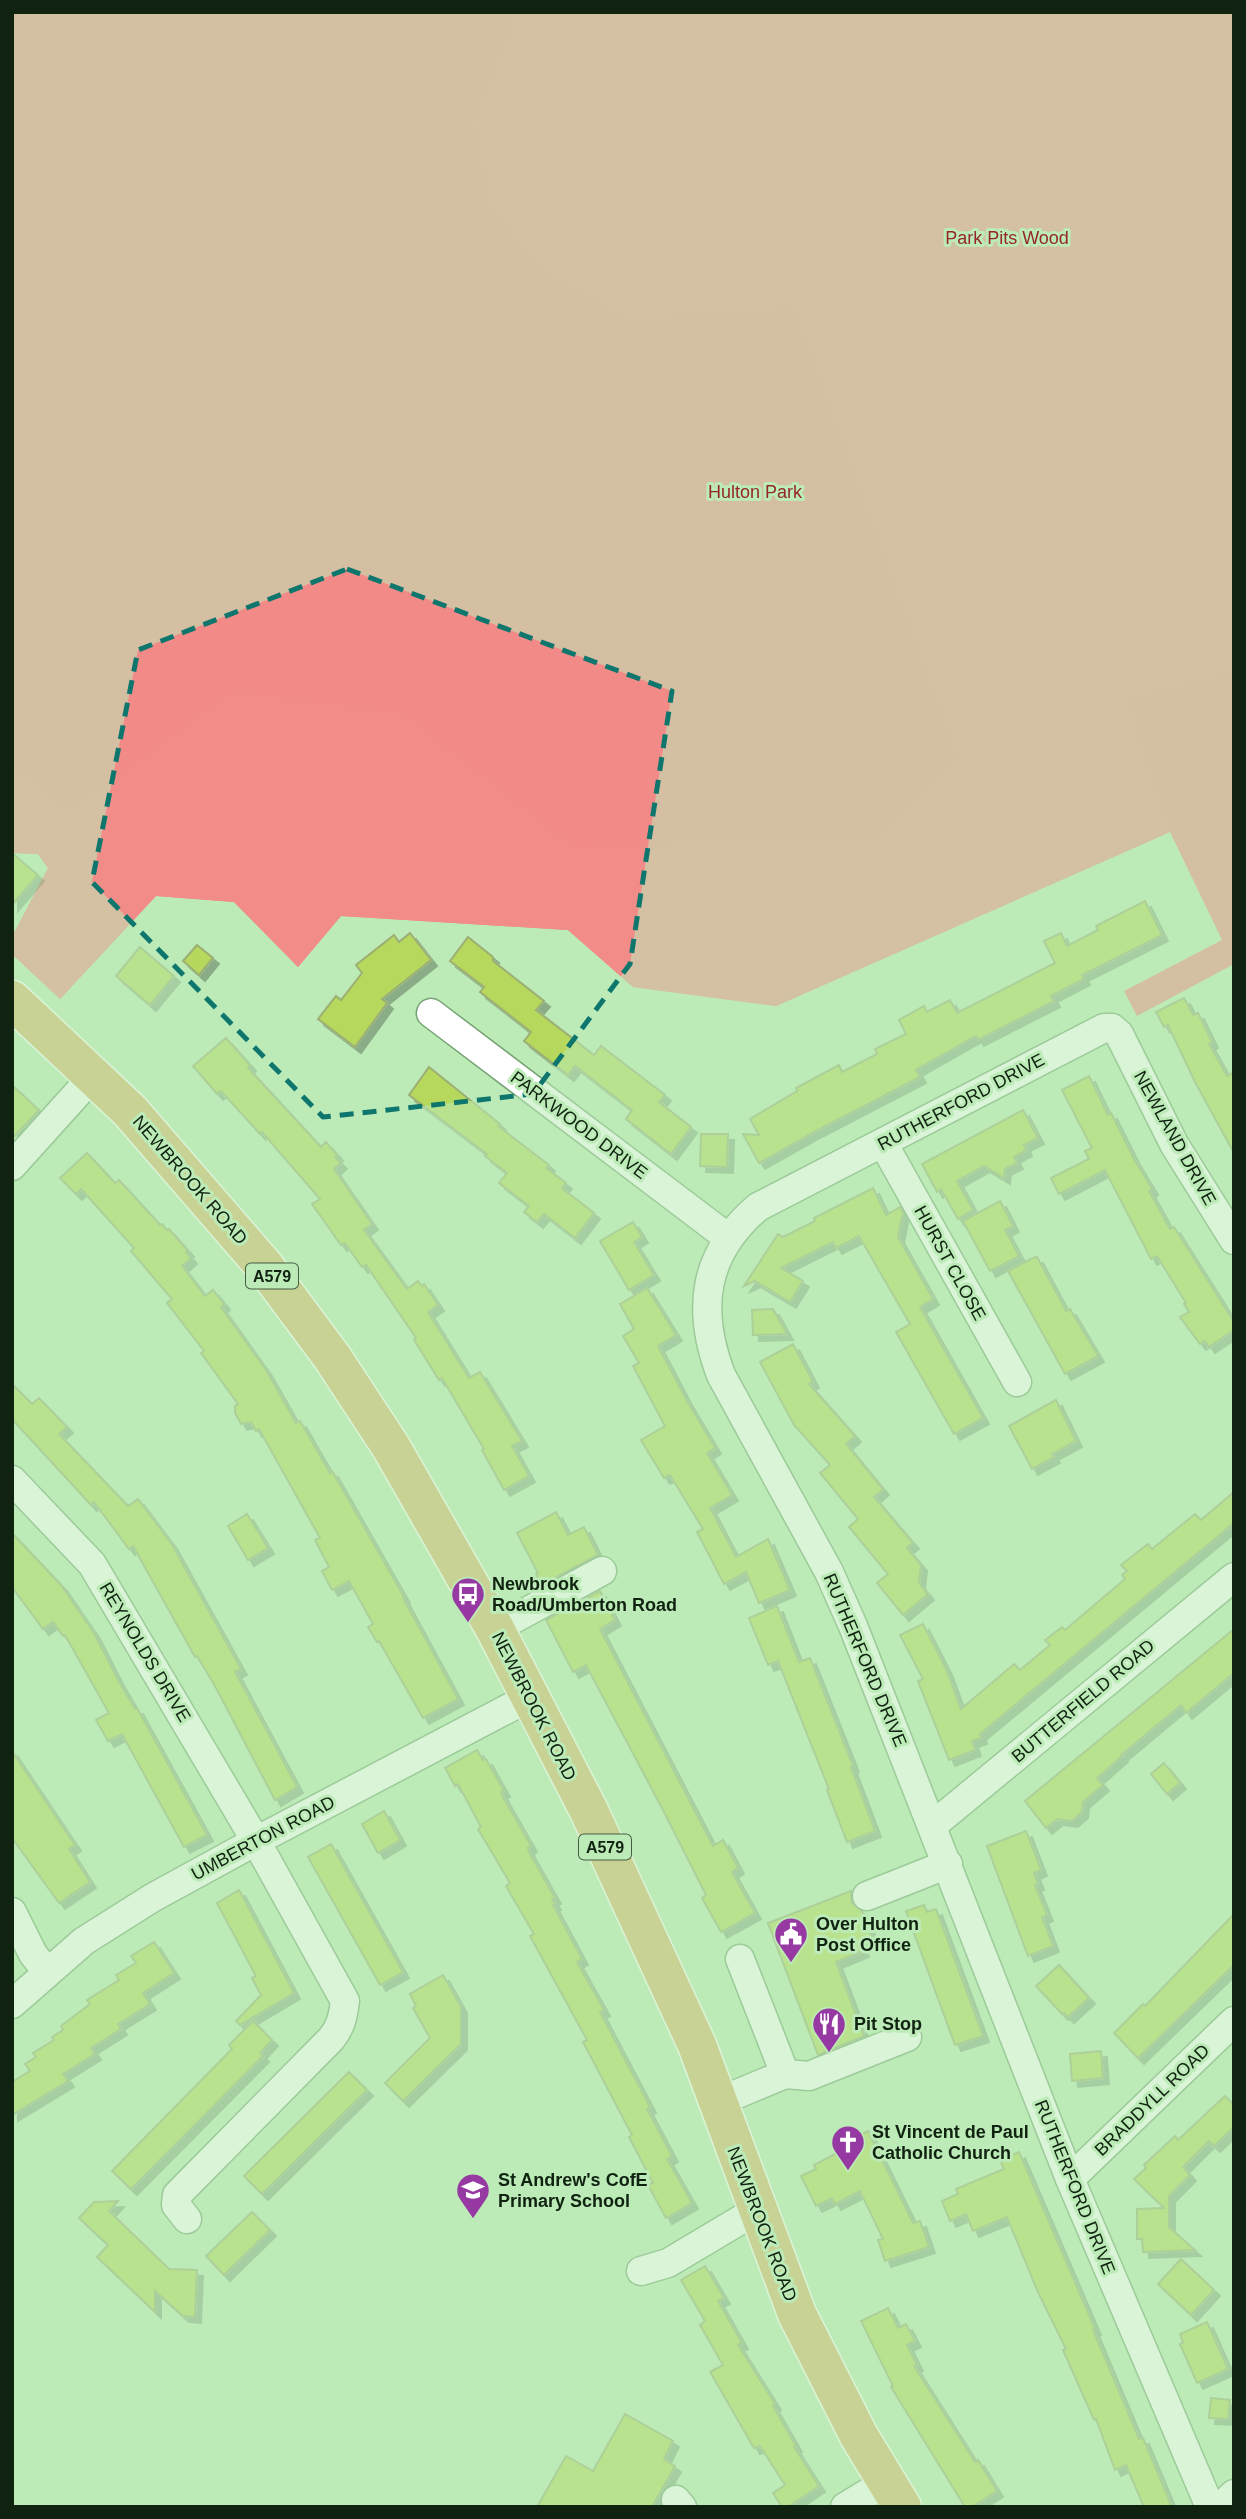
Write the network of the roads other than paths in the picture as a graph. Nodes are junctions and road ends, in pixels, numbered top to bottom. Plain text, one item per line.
1 (12, 1000) edge
2 (429, 1015) dead end
3 (1119, 1034) joint
4 (94, 1075) junction
5 (883, 1143) junction
6 (12, 1166) edge
7 (727, 1237) junction
8 (1234, 1240) edge
9 (1016, 1383) dead end
10 (12, 1480) edge
11 (602, 1570) dead end
12 (1234, 1577) edge
13 (495, 1629) junction
14 (530, 1697) junction
15 (932, 1826) junction
16 (256, 1841) junction
17 (948, 1864) junction
18 (867, 1896) dead end
19 (12, 1912) edge
20 (740, 1959) dead end
21 (47, 1972) junction
22 (12, 2004) edge
23 (1234, 2021) edge
24 (907, 2037) dead end
25 (785, 2074) junction
26 (718, 2102) junction
27 (1070, 2179) junction
28 (757, 2210) junction
29 (187, 2219) dead end
30 (641, 2271) dead end
31 (894, 2494) edge
32 (1234, 2494) edge
33 (845, 2507) edge
34 (1210, 2507) edge
35 (1221, 2507) edge

1 - 4 highway, NEWBROOK ROAD / A579
2 - 7 street, PARKWOOD DRIVE
3 - 5 street, RUTHERFORD DRIVE
3 - 8 street, NEWLAND DRIVE
4 - 6 street
4 - 13 highway, NEWBROOK ROAD / A579
5 - 7 street, RUTHERFORD DRIVE
5 - 9 street, HURST CLOSE
7 - 15 street, RUTHERFORD DRIVE
10 - 16 street, REYNOLDS DRIVE
11 - 13 street
12 - 15 street, BUTTERFIELD ROAD
13 - 14 highway, NEWBROOK ROAD / A579
14 - 16 street, UMBERTON ROAD
14 - 26 highway, NEWBROOK ROAD / A579
15 - 17 street, RUTHERFORD DRIVE
16 - 21 street, UMBERTON ROAD
16 - 29 street, REYNOLDS DRIVE
17 - 18 street
17 - 27 street, RUTHERFORD DRIVE
19 - 21 street
20 - 25 street
21 - 22 street, UMBERTON ROAD
23 - 27 street, BRADDYLL ROAD
24 - 25 street
25 - 26 street
26 - 28 highway, NEWBROOK ROAD / A579
27 - 34 street, RUTHERFORD DRIVE
28 - 30 street
28 - 31 highway, NEWBROOK ROAD / A579
31 - 33 street
32 - 35 street

